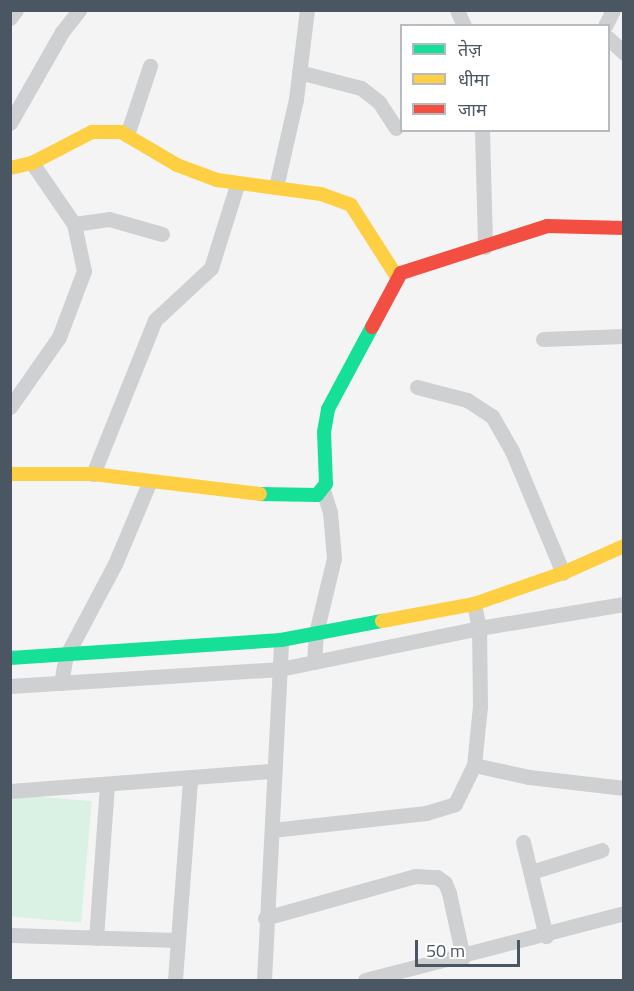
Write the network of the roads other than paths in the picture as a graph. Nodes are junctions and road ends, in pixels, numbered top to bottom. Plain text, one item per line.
1 (16, 10) edge
2 (79, 10) edge
3 (307, 10) edge
4 (457, 10) edge
5 (613, 10) edge
6 (10, 18) edge
7 (463, 24) edge
8 (606, 24) edge
9 (610, 39) edge
10 (624, 53) edge
11 (150, 66) dead end
12 (299, 72) junction
13 (10, 123) edge
14 (396, 128) dead end
15 (482, 132) edge
16 (127, 135) junction
17 (32, 163) junction
18 (10, 168) edge
19 (237, 185) junction
20 (276, 187) junction
21 (74, 224) junction
22 (624, 228) edge
23 (162, 234) dead end
24 (486, 247) junction
25 (397, 277) junction
26 (624, 336) edge
27 (543, 339) dead end
28 (417, 387) dead end
29 (10, 407) edge
30 (10, 474) edge
31 (93, 474) junction
32 (149, 483) junction
33 (323, 490) junction
34 (624, 546) edge
35 (563, 573) junction
36 (474, 604) junction
37 (624, 604) edge
38 (479, 628) junction
39 (316, 633) junction
40 (281, 640) junction
41 (66, 656) junction
42 (10, 658) edge
43 (314, 662) junction
44 (280, 669) junction
45 (61, 683) junction
46 (10, 686) edge
47 (474, 765) junction
48 (272, 771) junction
49 (190, 779) junction
50 (107, 786) junction
51 (624, 788) edge
52 (10, 791) edge
53 (272, 830) junction
54 (523, 842) dead end
55 (602, 850) dead end
56 (531, 872) junction
57 (624, 913) edge
58 (265, 918) junction
59 (10, 935) edge
60 (546, 936) junction
61 (96, 938) junction
62 (177, 940) junction
63 (464, 957) junction
64 (174, 981) edge
65 (264, 981) edge
66 (365, 981) edge

1 - 6 street
2 - 13 street
3 - 12 street
4 - 7 street
5 - 8 street
9 - 10 street
11 - 16 street
12 - 14 street
12 - 20 street
15 - 24 street
16 - 17 street
16 - 19 street
17 - 18 street
17 - 21 street
19 - 20 street
19 - 31 street
20 - 25 street
21 - 23 street
21 - 29 street
22 - 24 street
24 - 25 street
25 - 33 street
26 - 27 street
28 - 35 street
30 - 31 street
31 - 32 street
32 - 33 street
32 - 41 street
33 - 39 street
34 - 35 street
35 - 36 street
36 - 38 street
36 - 39 street
37 - 38 street
38 - 43 street
38 - 47 street
39 - 40 street
39 - 43 street
40 - 41 street
40 - 44 street
41 - 42 street
41 - 45 street
43 - 44 street
44 - 45 street
44 - 48 street
45 - 46 street
47 - 51 street
47 - 53 street
48 - 49 street
48 - 53 street
49 - 50 street
49 - 62 street
50 - 52 street
50 - 61 street
53 - 58 street
54 - 56 street
55 - 56 street
56 - 60 street
57 - 60 street
58 - 63 street
58 - 65 street
59 - 61 street
60 - 63 street
61 - 62 street
62 - 64 street
63 - 66 street

